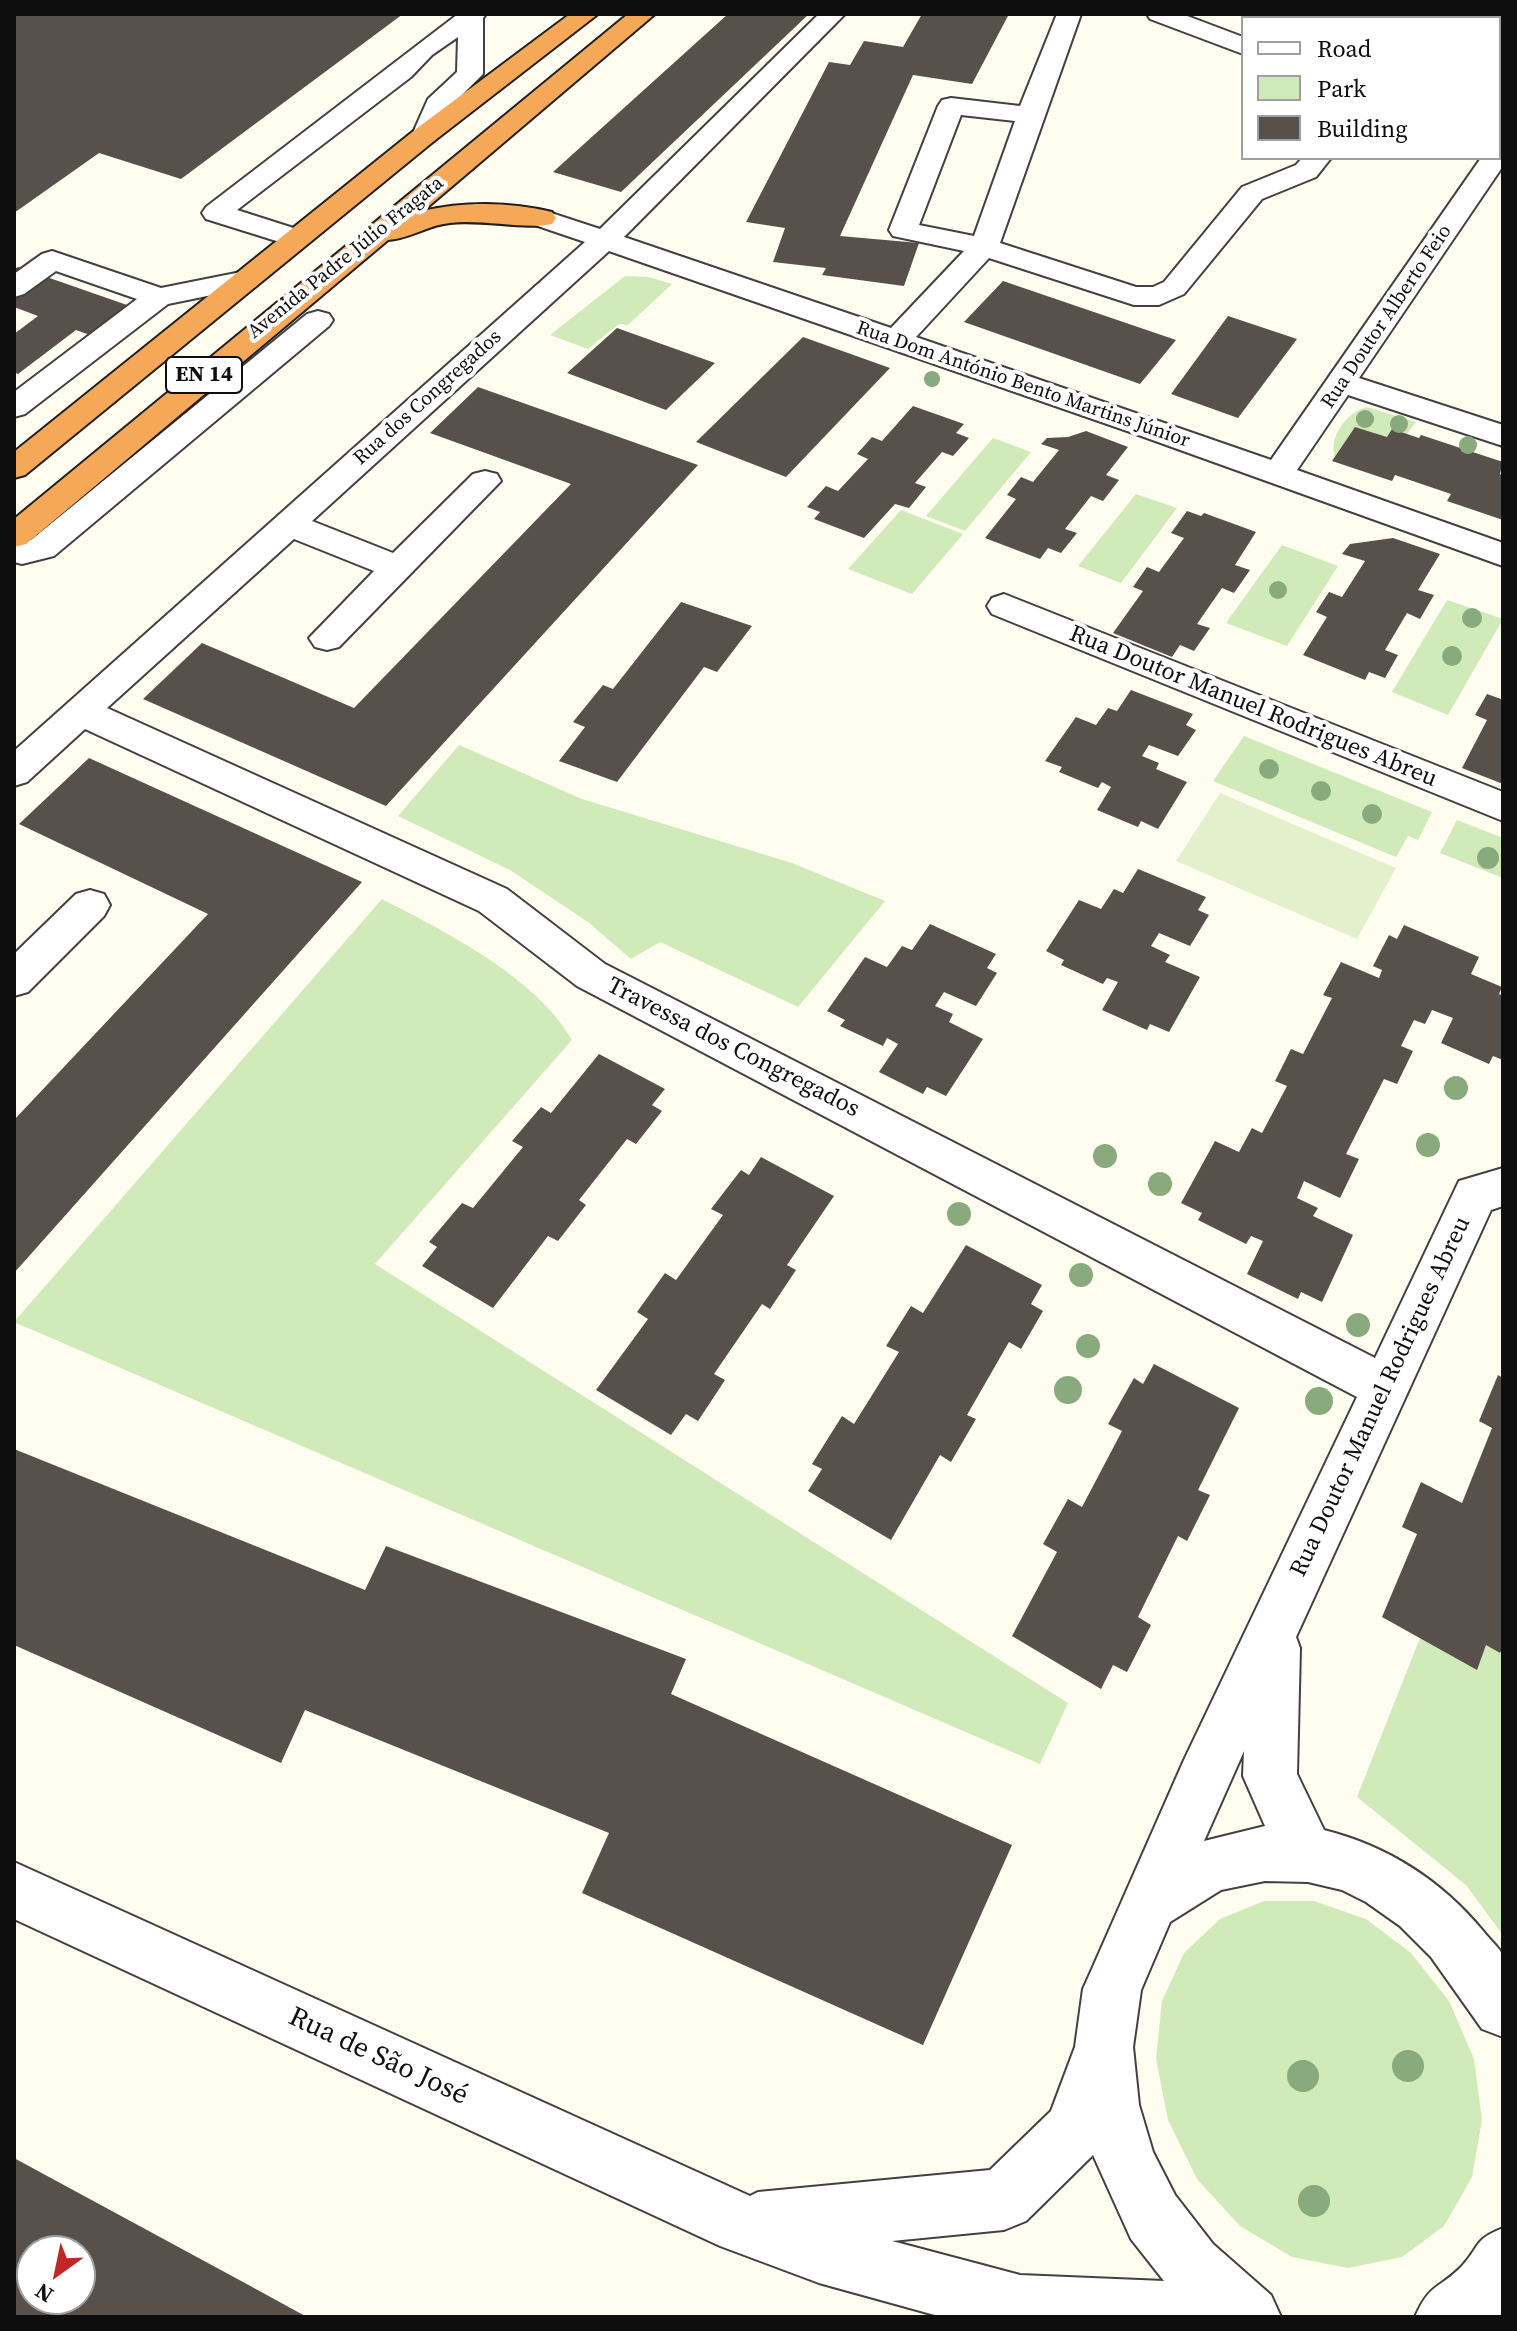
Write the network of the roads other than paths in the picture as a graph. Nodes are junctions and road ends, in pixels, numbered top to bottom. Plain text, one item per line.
1 (586, 14) edge
2 (643, 14) edge
3 (833, 14) edge
4 (1069, 14) edge
5 (1159, 14) edge
6 (473, 15) edge
7 (1241, 45) edge
8 (402, 72) junction
9 (470, 74) junction
10 (1030, 115) junction
11 (425, 135) junction
12 (490, 140) junction
13 (1315, 160) edge
14 (1494, 160) edge
15 (542, 218) junction
16 (296, 238) junction
17 (605, 240) junction
18 (984, 247) junction
19 (347, 256) junction
20 (246, 280) junction
21 (14, 288) edge
22 (159, 297) junction
23 (318, 320) dead end
24 (897, 340) junction
25 (1342, 383) junction
26 (14, 407) edge
27 (1503, 436) edge
28 (14, 468) edge
29 (1277, 475) junction
30 (485, 481) dead end
31 (288, 524) junction
32 (17, 550) edge
33 (1503, 555) edge
34 (396, 567) junction
35 (1004, 606) dead end
36 (327, 638) dead end
37 (80, 711) junction
38 (14, 772) edge
39 (1503, 807) edge
40 (90, 905) dead end
41 (15, 977) edge
42 (1503, 1187) edge
43 (1387, 1388) junction
44 (1275, 1626) junction
45 (1306, 1853) junction
46 (14, 1890) edge
47 (1150, 1902) junction
48 (1503, 2008) edge
49 (1104, 2047) junction
50 (742, 2224) junction
51 (1503, 2259) edge
52 (1247, 2317) edge
53 (1447, 2317) edge

1 - 11 highway, Avenida Padre Júlio Fragata / EN 14
2 - 12 highway, Avenida Padre Júlio Fragata / EN 14
3 - 17 street, Rua dos Congregados
4 - 10 street
5 - 7 street
6 - 8 street
6 - 9 street
8 - 9 street
8 - 16 street
9 - 11 street
10 - 18 street
10 - 18 street
11 - 16 highway, Avenida Padre Júlio Fragata / EN 14
12 - 15 highway
12 - 19 highway, Avenida Padre Júlio Fragata / EN 14
13 - 18 street
14 - 25 street, Rua Doutor Alberto Feio
15 - 17 street, Rua Dom António Bento Martins Júnior
15 - 19 highway
16 - 20 highway, Avenida Padre Júlio Fragata / EN 14
17 - 24 street, Rua Dom António Bento Martins Júnior
17 - 31 street, Rua dos Congregados
18 - 24 street
19 - 32 highway, Avenida Padre Júlio Fragata / EN 14
20 - 22 street
20 - 28 highway, Avenida Padre Júlio Fragata / EN 14
21 - 22 street
22 - 26 street
23 - 32 street
24 - 29 street, Rua Dom António Bento Martins Júnior
25 - 27 street
25 - 29 street, Rua Doutor Alberto Feio
29 - 33 street, Rua Dom António Bento Martins Júnior
30 - 34 street
31 - 34 street
31 - 37 street, Rua dos Congregados
34 - 36 street
35 - 39 street, Rua Doutor Manuel Rodrigues Abreu
37 - 38 street, Rua dos Congregados
37 - 43 street, Travessa dos Congregados
40 - 41 street
42 - 43 street, Rua Doutor Manuel Rodrigues Abreu
43 - 44 street, Rua Doutor Manuel Rodrigues Abreu
44 - 45 street, Rua Doutor Manuel Rodrigues Abreu
44 - 47 street, Rua Doutor Manuel Rodrigues Abreu
45 - 47 street
45 - 48 street
46 - 50 street, Rua de São José
47 - 49 street, Rua Doutor Manuel Rodrigues Abreu
49 - 50 street
49 - 52 street
50 - 52 street, Rua de São José
51 - 53 street

